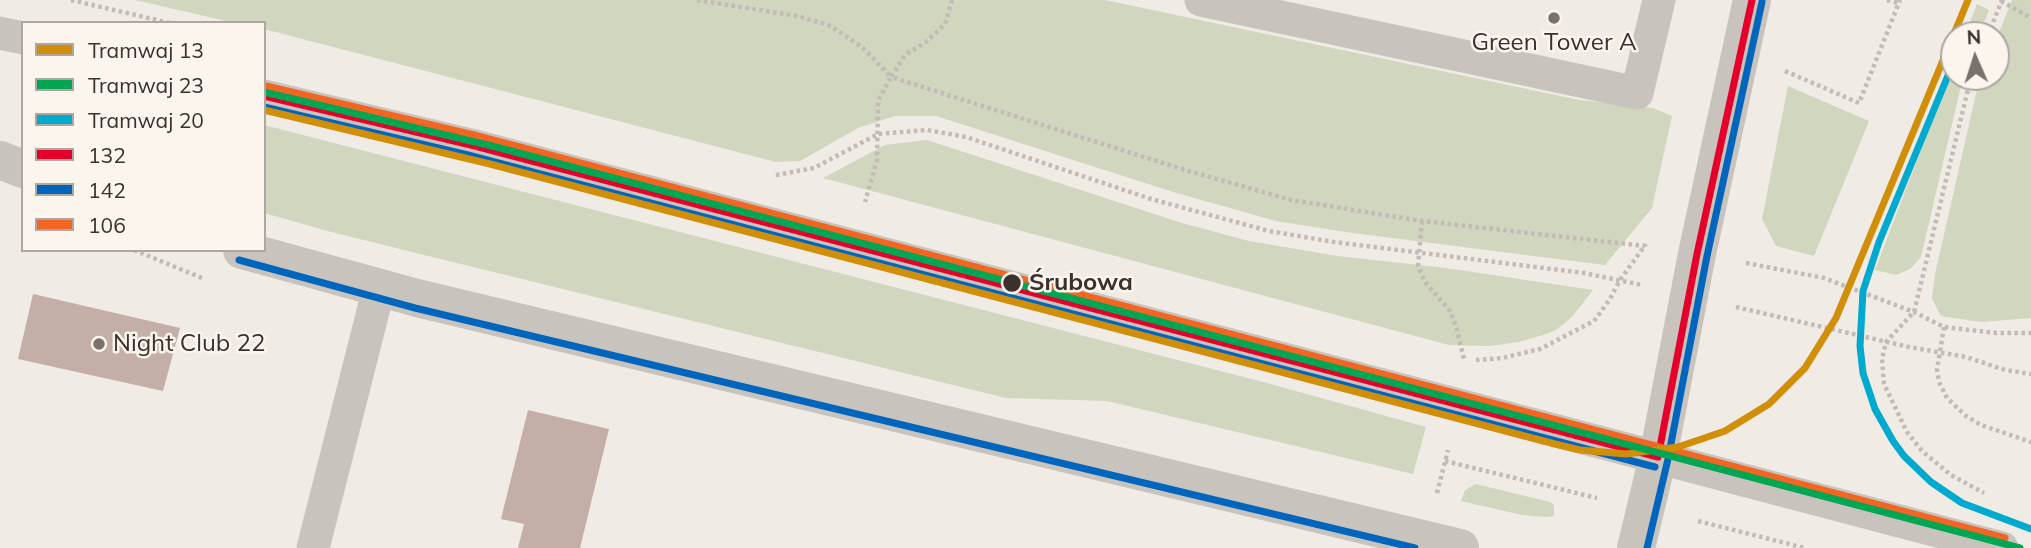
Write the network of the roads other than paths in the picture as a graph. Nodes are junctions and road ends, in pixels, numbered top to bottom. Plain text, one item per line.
1 (1201, 0) edge
2 (1658, 0) edge
3 (1752, 0) edge
4 (0, 33) edge
5 (21, 38) edge
6 (266, 96) edge
7 (0, 160) edge
8 (21, 168) edge
9 (249, 252) edge
10 (379, 288) junction
11 (1658, 457) junction
12 (313, 548) edge
13 (1460, 548) edge
14 (1636, 548) edge
15 (2002, 548) edge

1 - 2 lane
3 - 11 street
4 - 5 lane
6 - 11 lane
7 - 8 street
9 - 10 street
10 - 12 lane
10 - 13 street
11 - 14 street
11 - 15 lane

